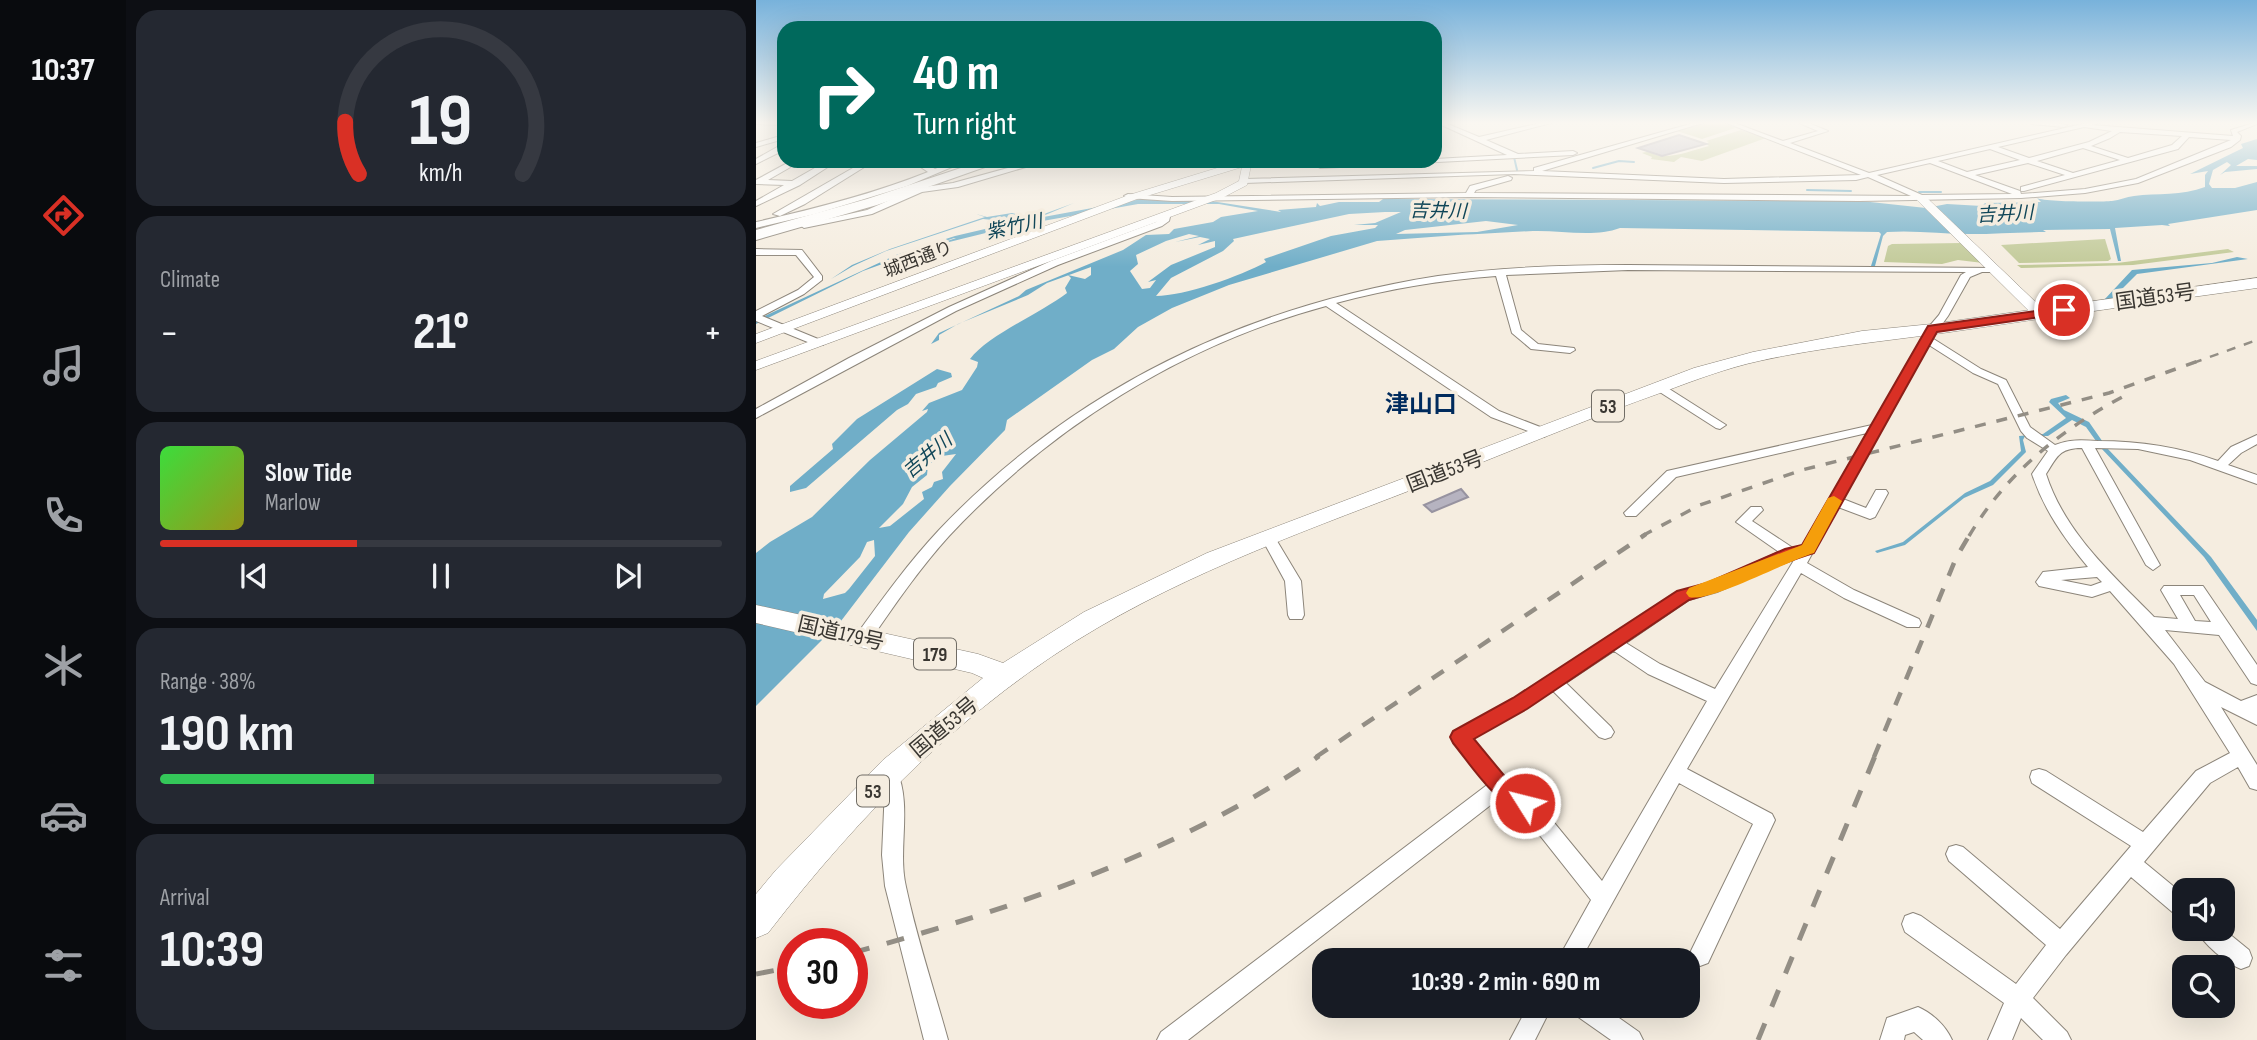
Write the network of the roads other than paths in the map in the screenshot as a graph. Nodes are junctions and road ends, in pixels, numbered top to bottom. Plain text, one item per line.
1 (780, 171) edge
2 (817, 171) edge
3 (854, 171) edge
4 (933, 171) edge
5 (955, 171) edge
6 (966, 171) edge
7 (1004, 171) edge
8 (1216, 171) edge
9 (1246, 171) edge
10 (1319, 171) edge
11 (1535, 171) edge
12 (1857, 171) edge
13 (1892, 171) edge
14 (1959, 171) edge
15 (1983, 171) edge
16 (2059, 171) edge
17 (2096, 171) edge
18 (2164, 171) edge
19 (1514, 172) joint
20 (1527, 173) junction
21 (1968, 174) junction
22 (1872, 176) junction
23 (2075, 176) junction
24 (1321, 178) junction
25 (1244, 181) junction
26 (757, 183) edge
27 (797, 183) junction
28 (834, 183) junction
29 (2018, 194) junction
30 (1469, 195) junction
31 (1127, 198) junction
32 (1922, 198) junction
33 (1211, 199) junction
34 (756, 204) edge
35 (1166, 216) junction
36 (777, 220) junction
37 (756, 225) edge
38 (756, 235) edge
39 (756, 252) edge
40 (1990, 270) junction
41 (1500, 272) junction
42 (2257, 282) edge
43 (1327, 302) junction
44 (2040, 314) junction
45 (759, 318) edge
46 (782, 327) junction
47 (1930, 334) junction
48 (756, 337) edge
49 (819, 343) junction
50 (1570, 350) dead end
51 (756, 366) edge
52 (1659, 387) junction
53 (756, 414) edge
54 (1720, 425) dead end
55 (1874, 428) junction
56 (1544, 433) junction
57 (2257, 439) edge
58 (2085, 444) junction
59 (2055, 450) junction
60 (2220, 466) junction
61 (2257, 480) edge
62 (1881, 494) dead end
63 (1834, 501) junction
64 (1756, 510) dead end
65 (1631, 513) dead end
66 (1269, 539) junction
67 (1794, 559) junction
68 (2152, 565) dead end
69 (2102, 571) junction
70 (2114, 583) junction
71 (756, 614) edge
72 (1296, 615) dead end
73 (1913, 623) dead end
74 (2149, 623) junction
75 (2190, 626) junction
76 (2224, 629) junction
77 (863, 638) junction
78 (1614, 643) junction
79 (1005, 676) junction
80 (2257, 678) edge
81 (1554, 682) junction
82 (2198, 686) junction
83 (1718, 698) junction
84 (2249, 705) edge
85 (2257, 718) edge
86 (1605, 732) dead end
87 (2241, 756) junction
88 (1676, 772) junction
89 (889, 775) junction
90 (2039, 777) dead end
91 (2257, 782) edge
92 (1500, 786) junction
93 (2146, 845) junction
94 (1956, 854) dead end
95 (2130, 863) junction
96 (2172, 899) edge
97 (1604, 900) junction
98 (756, 921) edge
99 (1913, 924) dead end
100 (2221, 941) edge
101 (2061, 944) junction
102 (1576, 948) edge
103 (1700, 955) dead end
104 (2241, 958) dead end
105 (2019, 1000) junction
106 (1534, 1018) edge
107 (1599, 1018) edge
108 (936, 1040) edge
109 (1169, 1040) edge
110 (1521, 1040) edge
111 (1631, 1040) edge
112 (1892, 1040) edge
113 (1940, 1040) edge
114 (2000, 1040) edge
115 (2059, 1040) edge

1 - 26 street
2 - 27 street
3 - 28 street
4 - 36 street
5 - 38 highway
6 - 38 highway
7 - 38 street
8 - 31 street, 城西通り
9 - 25 street
10 - 24 street
11 - 20 street
12 - 22 street
13 - 22 street
14 - 21 street
15 - 21 street
16 - 23 street
17 - 23 street
18 - 29 street
19 - 20 street
19 - 24 street
20 - 22 street
20 - 30 street
21 - 29 street
22 - 32 street
23 - 29 street
24 - 25 street
25 - 33 street
26 - 27 street
27 - 28 street
27 - 34 street
28 - 36 street
29 - 32 street
30 - 32 street
30 - 33 street
31 - 33 street
31 - 46 street, 城西通り
31 - 46 street, 城西通り
32 - 40 street
33 - 35 street
35 - 49 street
35 - 53 street
36 - 37 street
39 - 45 street
40 - 41 street
40 - 44 street
40 - 47 street
41 - 43 street
41 - 50 street
42 - 44 highway, 国道53号 / 53
43 - 56 street
43 - 77 street
44 - 47 highway, 国道53号 / 53
45 - 46 street
46 - 48 street, 城西通り
46 - 49 street
47 - 52 highway, 国道53号 / 53
47 - 55 street
47 - 59 street
49 - 51 street
52 - 54 street
52 - 56 highway, 国道53号 / 53
55 - 63 street
55 - 65 street
56 - 66 highway, 国道53号 / 53
57 - 60 street
58 - 59 street
58 - 60 street
58 - 68 street
59 - 69 street
60 - 61 street
62 - 63 street
63 - 67 street
64 - 67 street
66 - 72 street
66 - 79 highway, 国道53号 / 53
67 - 73 street
67 - 78 street
67 - 83 street
69 - 70 street
69 - 70 street
70 - 74 street
71 - 77 highway, 国道179号 / 179
74 - 75 street
74 - 82 street
75 - 76 street
75 - 76 street
76 - 80 street
77 - 79 highway, 国道179号 / 179
78 - 81 street
78 - 83 street
79 - 89 highway, 国道53号 / 53
81 - 86 street
81 - 92 street
82 - 84 street
82 - 87 street
83 - 88 street
84 - 85 street
87 - 91 street
87 - 93 street
88 - 97 street
88 - 103 street
89 - 98 highway, 国道53号 / 53
89 - 108 street
90 - 93 street
92 - 97 street
92 - 109 street
93 - 95 street
94 - 101 street
95 - 96 street
95 - 101 street
97 - 102 street
99 - 105 street
100 - 104 street
101 - 105 street
105 - 114 street
105 - 115 street
106 - 110 street
107 - 111 street
112 - 113 street

